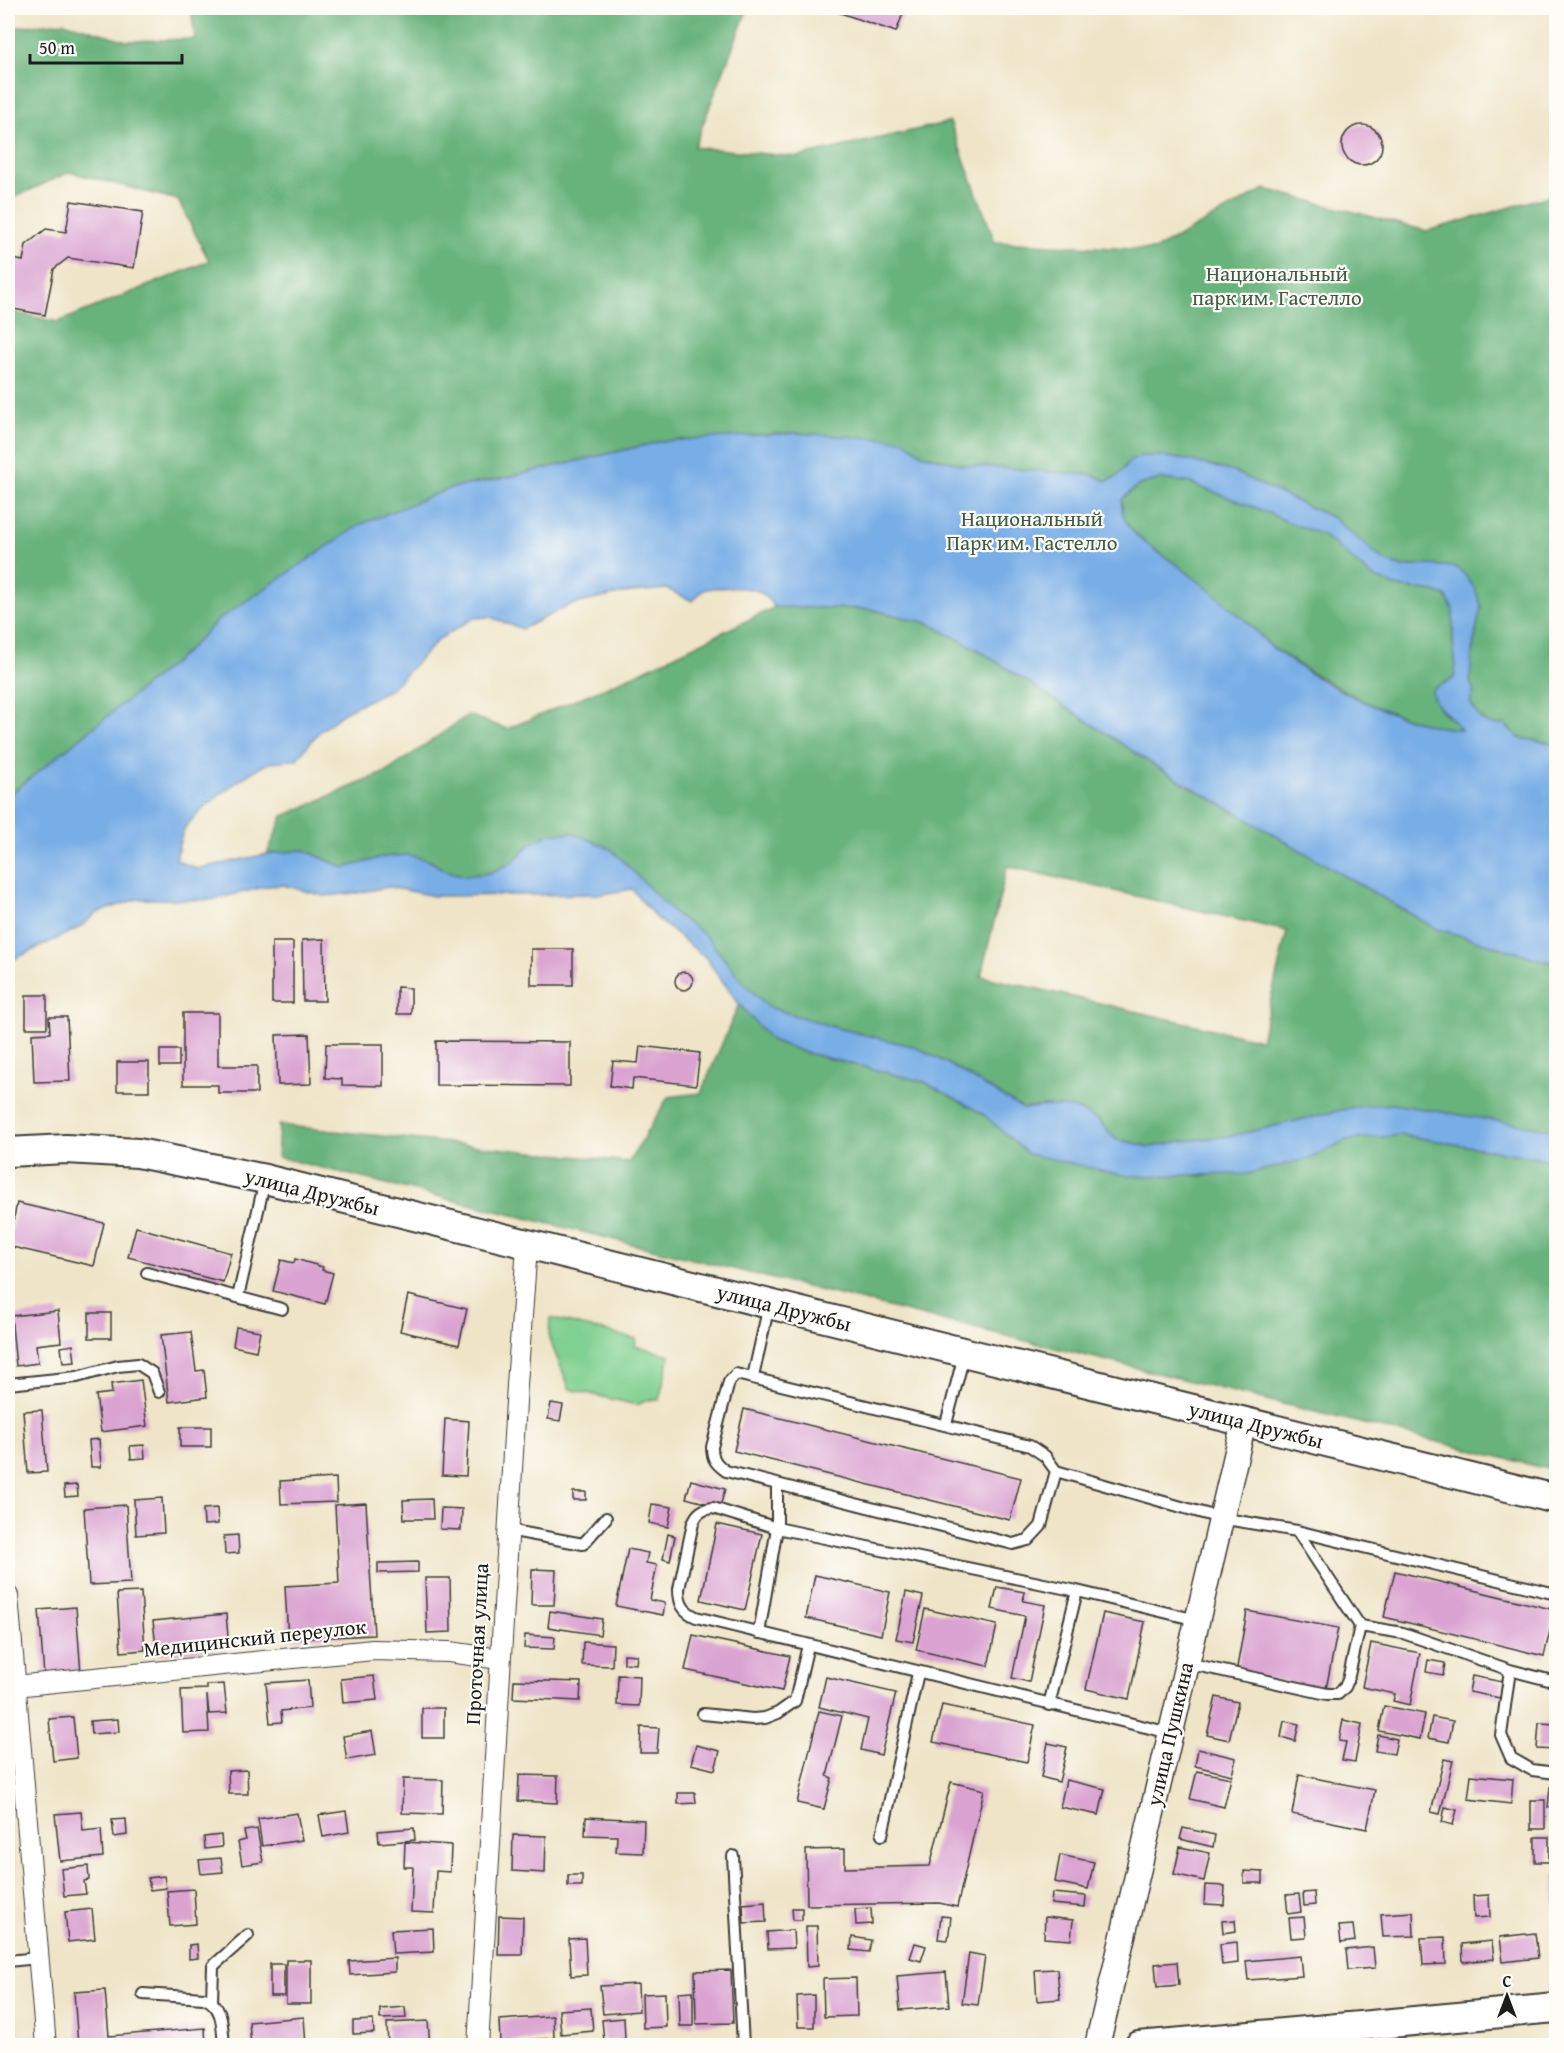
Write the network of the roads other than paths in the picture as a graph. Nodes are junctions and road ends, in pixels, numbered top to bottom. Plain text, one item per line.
1 (8, 1152) edge
2 (265, 1179) junction
3 (527, 1246) junction
4 (147, 1273) dead end
5 (238, 1297) junction
6 (769, 1305) junction
7 (282, 1309) dead end
8 (965, 1352) junction
9 (753, 1377) junction
10 (8, 1384) edge
11 (159, 1392) dead end
12 (1244, 1422) junction
13 (946, 1424) junction
14 (1056, 1471) junction
15 (777, 1484) junction
16 (1557, 1499) edge
17 (606, 1518) dead end
18 (1220, 1518) junction
19 (777, 1528) junction
20 (508, 1530) junction
21 (1296, 1531) junction
22 (1077, 1591) junction
23 (1557, 1594) edge
24 (8, 1596) edge
25 (1197, 1620) junction
26 (1360, 1626) junction
27 (759, 1633) junction
28 (808, 1645) junction
29 (10, 1651) edge
30 (500, 1659) junction
31 (1186, 1663) junction
32 (1510, 1670) junction
33 (918, 1672) junction
34 (1557, 1682) edge
35 (15, 1686) junction
36 (1049, 1705) junction
37 (703, 1714) dead end
38 (1170, 1733) junction
39 (1557, 1773) edge
40 (882, 1835) dead end
41 (733, 1856) dead end
42 (248, 1935) dead end
43 (38, 1958) junction
44 (8, 1961) edge
45 (143, 1994) dead end
46 (212, 2002) junction
47 (1557, 2008) edge
48 (46, 2046) edge
49 (224, 2046) edge
50 (478, 2046) edge
51 (743, 2046) edge
52 (1096, 2046) edge
53 (1139, 2046) edge

1 - 2 main road, улица Дружбы
2 - 3 main road, улица Дружбы
2 - 5 lane
3 - 6 main road, улица Дружбы
3 - 20 street, Проточная улица
4 - 5 lane
5 - 7 lane
6 - 8 main road, улица Дружбы
6 - 9 lane
8 - 12 main road, улица Дружбы
8 - 13 lane
9 - 13 lane
9 - 15 lane
10 - 11 lane
12 - 16 main road, улица Дружбы
12 - 18 street, улица Пушкина
13 - 14 lane
14 - 15 lane
14 - 18 lane
15 - 19 lane
17 - 20 lane
18 - 21 lane
18 - 25 street, улица Пушкина
19 - 22 lane
19 - 27 lane
19 - 27 lane
20 - 30 street, Проточная улица
21 - 23 lane
21 - 26 lane
22 - 25 lane
22 - 36 lane
24 - 29 street
25 - 31 street, улица Пушкина
26 - 31 lane
26 - 32 lane
27 - 28 lane
28 - 33 lane
28 - 37 lane
29 - 35 street
30 - 35 street, Медицинский переулок
30 - 50 street, Проточная улица
31 - 38 street, улица Пушкина
32 - 34 lane
32 - 39 lane
33 - 36 lane
33 - 40 lane
35 - 43 street
36 - 38 lane
38 - 52 street, улица Пушкина
41 - 51 lane
42 - 46 lane
43 - 44 lane
43 - 48 street
45 - 46 lane
46 - 49 lane
47 - 53 main road

